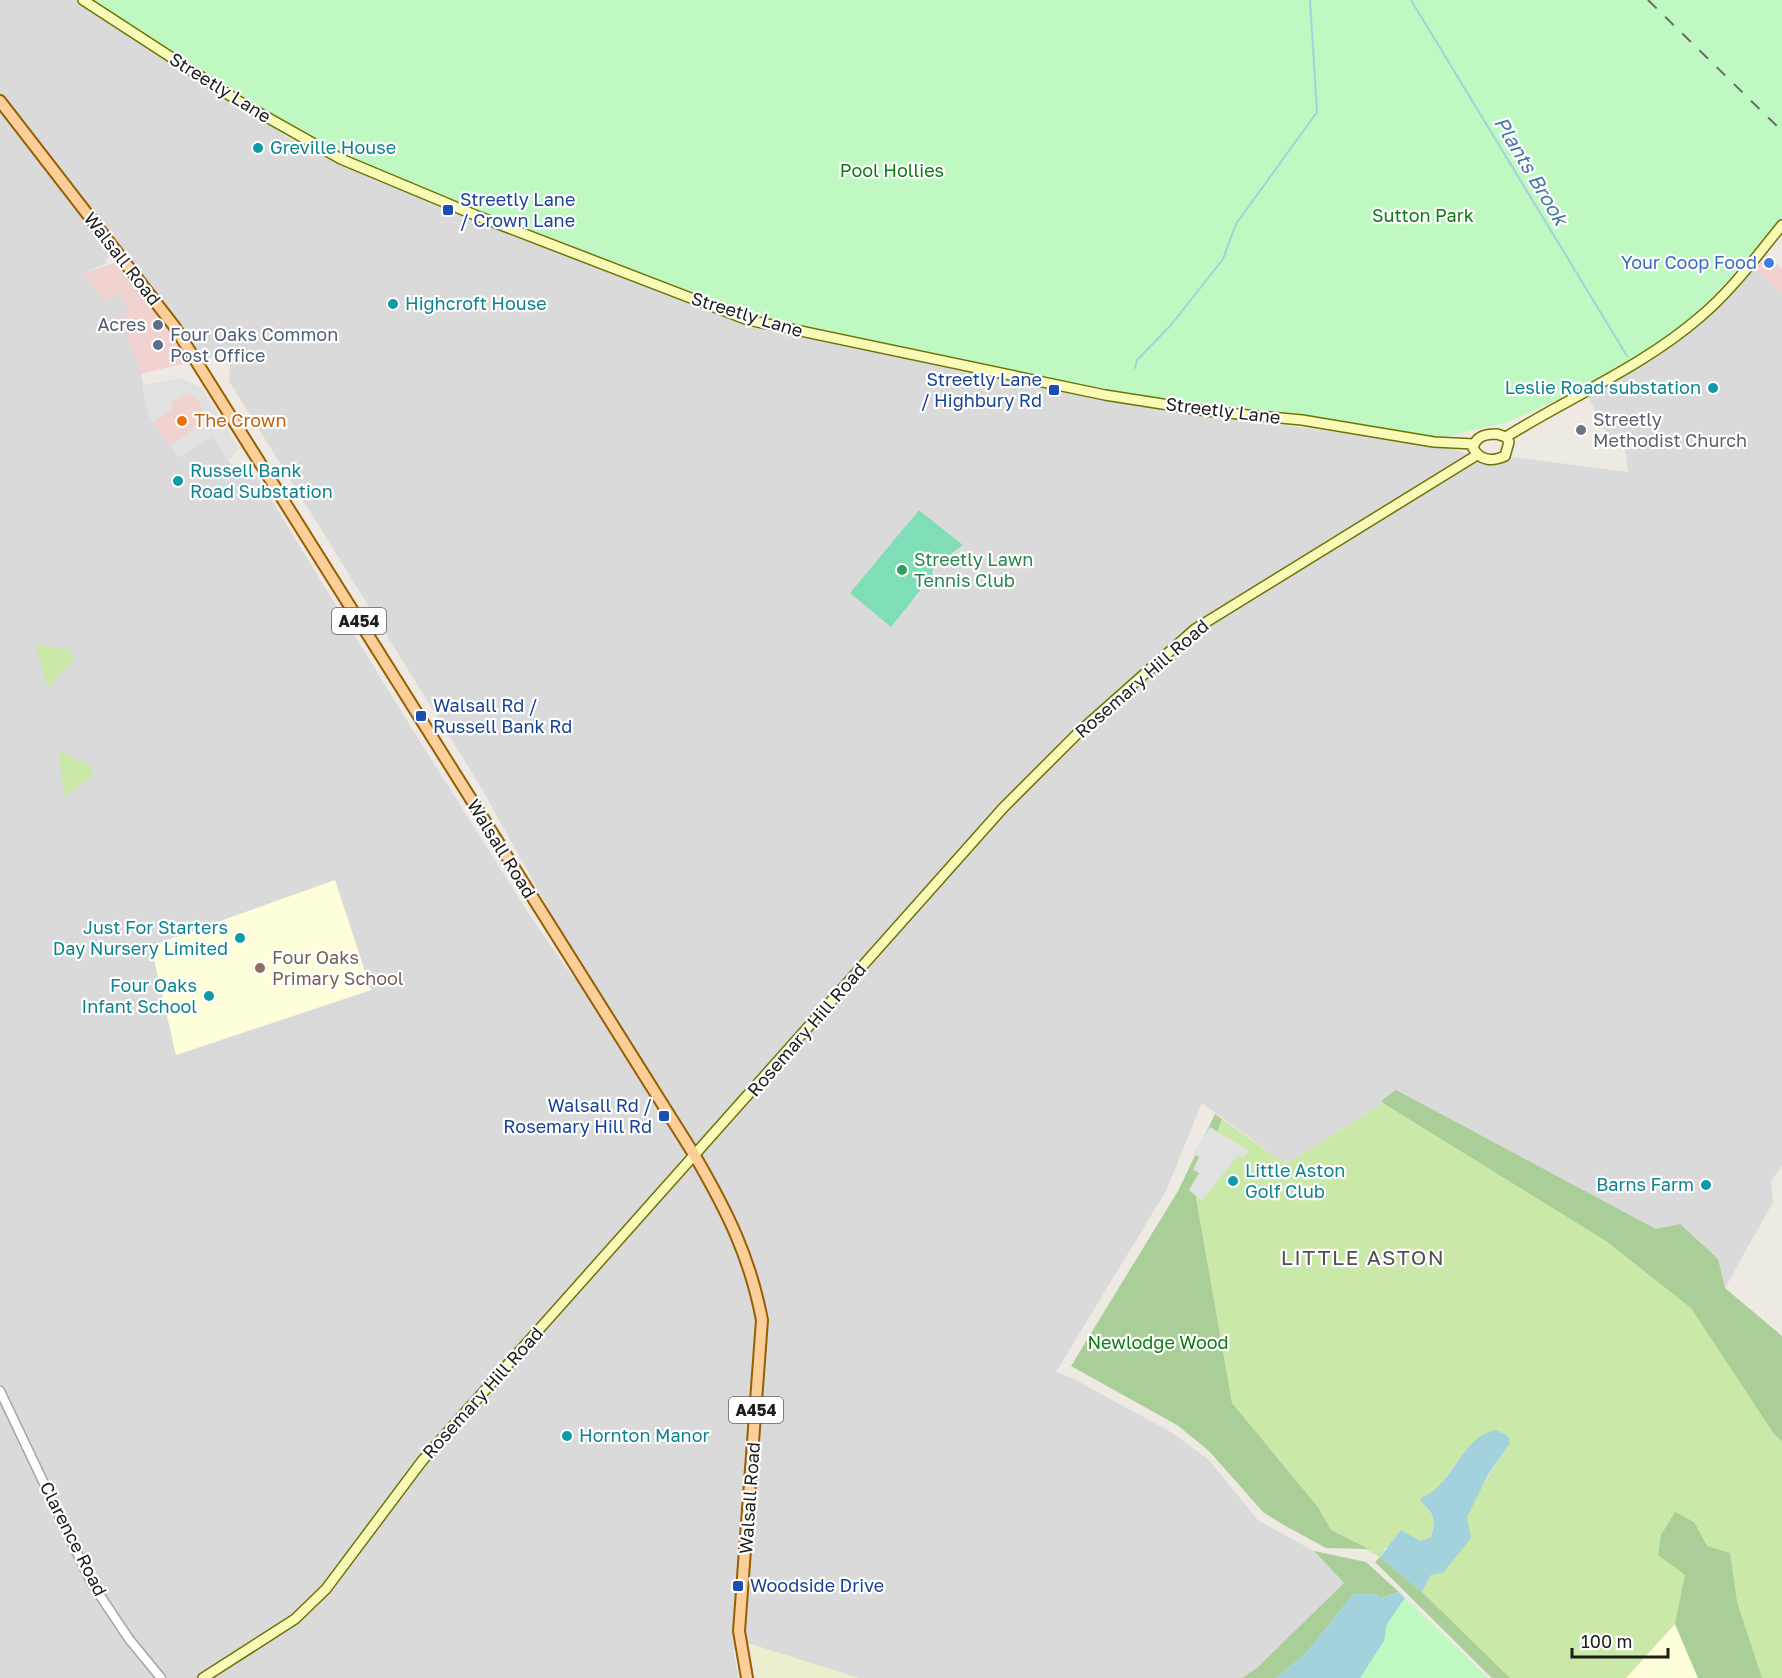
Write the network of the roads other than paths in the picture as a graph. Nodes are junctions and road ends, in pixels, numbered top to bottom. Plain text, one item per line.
1 (83, 0) edge
2 (0, 101) edge
3 (1782, 225) edge
4 (1506, 437) junction
5 (1474, 444) junction
6 (1477, 455) junction
7 (695, 1156) junction
8 (0, 1391) edge
9 (161, 1678) edge
10 (203, 1678) edge
11 (747, 1678) edge

1 - 5 main road, Streetly Lane
2 - 7 main road, Walsall Road / A454
3 - 4 main road
4 - 5 main road
4 - 6 main road
5 - 6 main road
6 - 7 main road, Rosemary Hill Road
7 - 10 main road, Rosemary Hill Road
7 - 11 main road, Walsall Road / A454
8 - 9 street, Clarence Road

